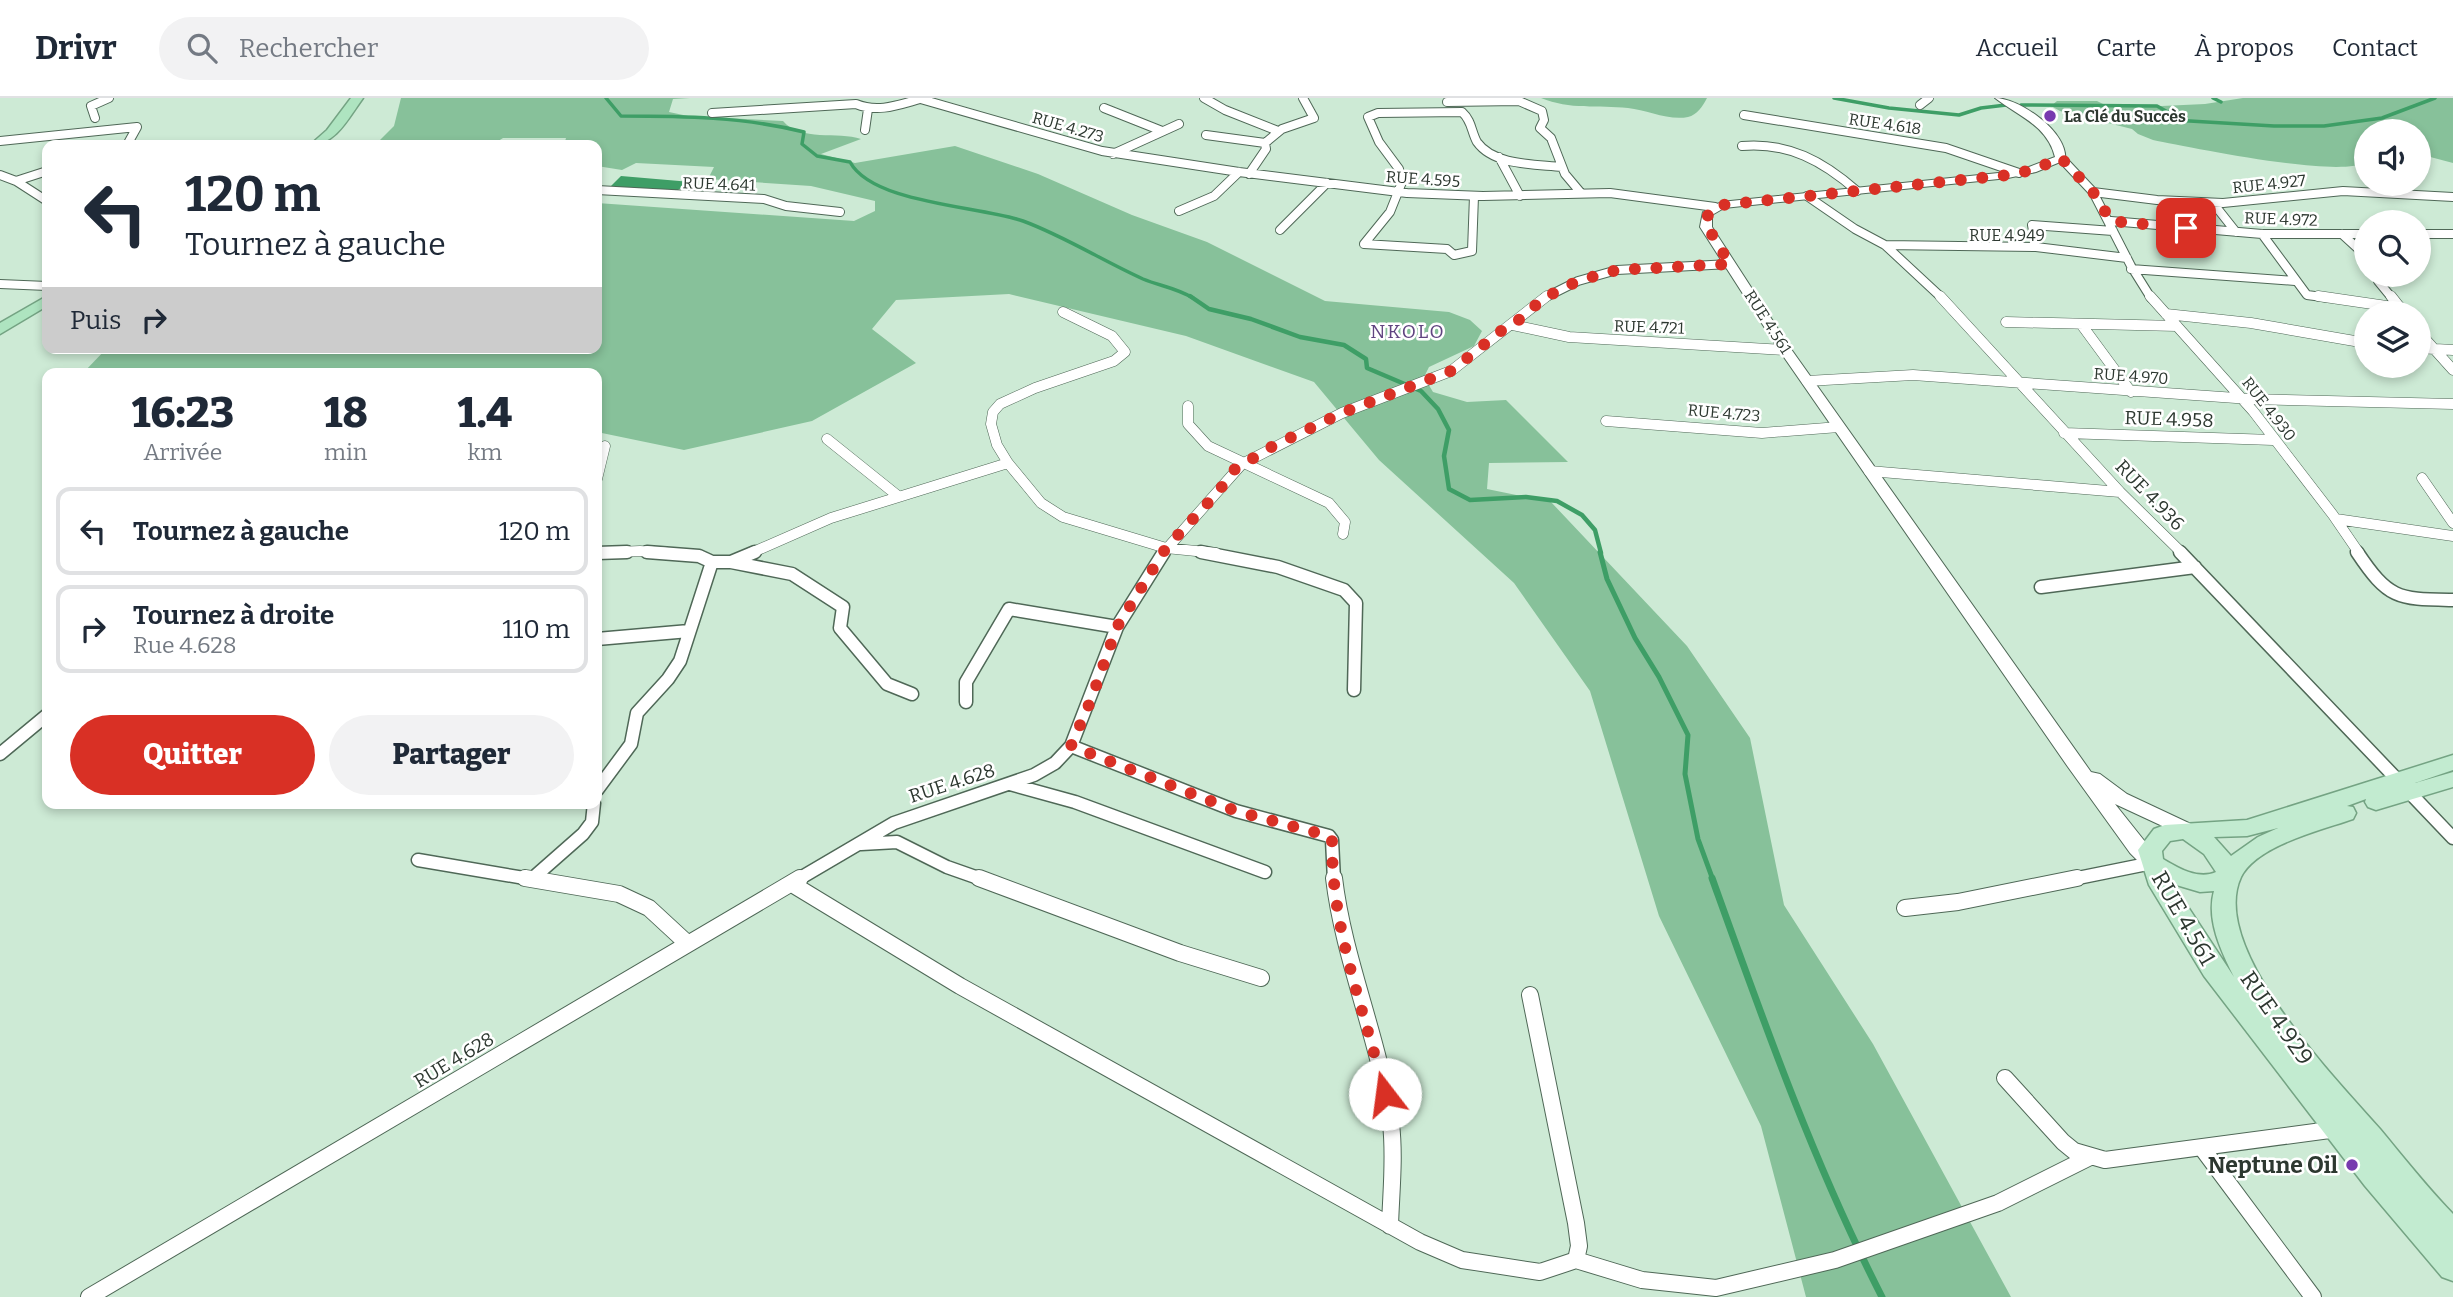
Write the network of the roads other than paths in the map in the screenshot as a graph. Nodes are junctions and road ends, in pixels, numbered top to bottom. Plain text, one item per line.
1 (109, 98) edge
2 (357, 98) edge
3 (1204, 98) edge
4 (1303, 98) edge
5 (1929, 98) edge
6 (2000, 98) edge
7 (918, 99) edge
8 (1447, 102) dead end
9 (1920, 105) dead end
10 (1104, 108) dead end
11 (868, 109) junction
12 (712, 113) dead end
13 (1744, 115) dead end
14 (95, 118) dead end
15 (1179, 124) dead end
16 (865, 130) dead end
17 (1162, 131) junction
18 (1278, 131) junction
19 (1206, 135) dead end
20 (130, 140) edge
21 (322, 140) edge
22 (0, 141) edge
23 (1265, 143) junction
24 (1742, 146) dead end
25 (1113, 154) junction
26 (1130, 157) joint
27 (1499, 157) junction
28 (2061, 158) junction
29 (1562, 167) junction
30 (1239, 172) junction
31 (42, 173) edge
32 (2019, 173) junction
33 (1249, 174) junction
34 (0, 176) edge
35 (16, 181) junction
36 (1327, 183) junction
37 (602, 191) edge
38 (1857, 191) junction
39 (1400, 192) junction
40 (2093, 192) junction
41 (1581, 193) junction
42 (1474, 196) junction
43 (1520, 196) junction
44 (1807, 196) junction
45 (2453, 197) edge
46 (42, 198) edge
47 (2213, 203) junction
48 (1715, 207) junction
49 (1179, 211) dead end
50 (840, 212) dead end
51 (2112, 226) junction
52 (1280, 230) dead end
53 (2236, 232) junction
54 (2262, 234) junction
55 (2342, 234) junction
56 (2354, 234) edge
57 (2431, 234) edge
58 (2453, 234) edge
59 (1885, 245) junction
60 (2354, 245) edge
61 (2036, 247) junction
62 (2127, 258) junction
63 (1730, 264) junction
64 (2131, 269) junction
65 (2295, 281) junction
66 (0, 284) edge
67 (42, 286) edge
68 (2383, 287) edge
69 (2394, 301) edge
70 (42, 303) edge
71 (2354, 303) edge
72 (1063, 312) dead end
73 (2166, 314) junction
74 (2006, 322) dead end
75 (2081, 324) junction
76 (1513, 325) junction
77 (2176, 326) junction
78 (0, 329) edge
79 (2354, 341) edge
80 (2431, 347) edge
81 (2433, 349) junction
82 (1785, 350) junction
83 (2453, 350) edge
84 (2453, 370) edge
85 (1807, 381) junction
86 (2018, 384) junction
87 (2131, 392) junction
88 (2243, 399) junction
89 (2453, 404) edge
90 (1188, 406) dead end
91 (1606, 421) dead end
92 (1839, 428) junction
93 (2064, 433) junction
94 (827, 439) dead end
95 (2273, 440) junction
96 (605, 446) dead end
97 (602, 458) edge
98 (1008, 463) junction
99 (1242, 464) junction
100 (1869, 471) junction
101 (2422, 478) dead end
102 (2120, 492) junction
103 (898, 496) junction
104 (2336, 519) junction
105 (2453, 523) edge
106 (1343, 534) dead end
107 (2453, 536) edge
108 (1166, 548) junction
109 (602, 553) edge
110 (712, 562) junction
111 (731, 562) junction
112 (2195, 567) junction
113 (2041, 587) dead end
114 (2453, 600) edge
115 (1117, 627) junction
116 (689, 631) junction
117 (602, 639) edge
118 (1354, 690) dead end
119 (912, 694) dead end
120 (966, 702) dead end
121 (42, 719) edge
122 (1071, 746) junction
123 (0, 754) edge
124 (2453, 762) edge
125 (2074, 763) junction
126 (2453, 779) edge
127 (602, 783) edge
128 (1009, 784) junction
129 (2406, 785) junction
130 (593, 809) edge
131 (2174, 832) junction
132 (2453, 838) edge
133 (857, 844) junction
134 (418, 860) dead end
135 (2152, 863) junction
136 (1265, 872) dead end
137 (2229, 875) junction
138 (533, 878) junction
139 (792, 884) junction
140 (1905, 908) dead end
141 (688, 944) junction
142 (1261, 978) dead end
143 (1530, 995) dead end
144 (2005, 1079) dead end
145 (2337, 1129) junction
146 (2202, 1148) junction
147 (2090, 1157) junction
148 (1390, 1226) junction
149 (2453, 1234) edge
150 (1576, 1260) junction
151 (2453, 1267) edge
152 (89, 1297) edge
153 (2313, 1297) edge

1 - 14 street
2 - 21 highway
3 - 18 street
4 - 18 street
5 - 9 street
6 - 28 main road
7 - 11 street
7 - 25 street, RUE 4.273
8 - 29 street
10 - 17 street
11 - 12 street
11 - 16 street
13 - 32 street, RUE 4.618
15 - 17 street
17 - 25 street
18 - 23 street
19 - 23 street
20 - 22 street
23 - 33 street
24 - 38 street
25 - 26 street, RUE 4.273
26 - 30 street, RUE 4.595
27 - 29 street
27 - 39 street
27 - 43 street
28 - 32 main road
28 - 40 street
29 - 41 street
30 - 33 street, RUE 4.595
30 - 49 street
31 - 35 street
32 - 38 main road
33 - 36 street, RUE 4.595
34 - 35 street
35 - 46 street
36 - 39 street, RUE 4.595
36 - 52 street
37 - 50 street, RUE 4.641
38 - 44 main road
39 - 42 street, RUE 4.595
39 - 42 street
40 - 47 street, RUE 4.927
40 - 51 street, RUE 4.930
41 - 43 street, RUE 4.595
41 - 48 street, RUE 4.595
42 - 43 street, RUE 4.595
44 - 48 main road
44 - 59 street, RUE 4.936
45 - 47 street, RUE 4.927
47 - 53 street
48 - 63 main road, RUE 4.561
51 - 53 street, RUE 4.972
51 - 61 street, RUE 4.972
51 - 62 street, RUE 4.930
53 - 54 street, RUE 4.972
54 - 55 street, RUE 4.972
54 - 65 street
55 - 56 street, RUE 4.972
55 - 60 street
57 - 58 street
59 - 61 street, RUE 4.949
59 - 86 street, RUE 4.936
61 - 62 street, RUE 4.949
62 - 64 street, RUE 4.930
63 - 76 street, RUE 4.628
63 - 82 main road, RUE 4.561
64 - 65 street
64 - 73 street, RUE 4.930
65 - 71 street
66 - 67 street
68 - 69 street
70 - 78 highway
72 - 98 street
73 - 77 street, RUE 4.930
73 - 79 street
74 - 75 street
75 - 77 street
75 - 87 street
76 - 82 street, RUE 4.721
76 - 99 street, RUE 4.628
77 - 88 street, RUE 4.930
80 - 81 street
81 - 83 street
81 - 84 street
82 - 85 main road, RUE 4.561
85 - 86 street, RUE 4.970
85 - 92 main road, RUE 4.561
86 - 87 street, RUE 4.970
86 - 93 street, RUE 4.936
87 - 88 street, RUE 4.970
88 - 89 street, RUE 4.970
88 - 95 street, RUE 4.930
90 - 99 street
91 - 92 street, RUE 4.723
92 - 100 main road, RUE 4.561
93 - 95 street, RUE 4.958
93 - 102 street, RUE 4.936
94 - 103 street
95 - 104 street, RUE 4.930
96 - 97 street
98 - 103 street
98 - 108 street
99 - 106 street
99 - 108 street, RUE 4.628
100 - 102 street
100 - 125 main road, RUE 4.561
101 - 105 street
102 - 112 street, RUE 4.936
103 - 111 street
104 - 107 street
104 - 114 street, RUE 4.930
108 - 115 street, RUE 4.628
108 - 118 street
109 - 110 street
110 - 111 street
110 - 116 street
111 - 119 street
112 - 113 street
112 - 129 street, RUE 4.936
115 - 120 street
115 - 122 street, RUE 4.628
116 - 117 street
116 - 127 street
121 - 123 street
122 - 128 street, RUE 4.628
122 - 148 street
124 - 129 main road
125 - 131 main road, RUE 4.561
125 - 135 main road, RUE 4.561
126 - 129 main road
128 - 133 street, RUE 4.628
128 - 136 street
129 - 131 main road
129 - 132 street, RUE 4.936
129 - 137 main road
130 - 138 street
131 - 135 main road, RUE 4.561
131 - 137 main road
133 - 139 street, RUE 4.628
133 - 142 street
134 - 138 street
135 - 137 main road
135 - 140 street
135 - 145 main road, RUE 4.561
137 - 149 main road, RUE 4.929
138 - 141 street
139 - 141 street, RUE 4.628
139 - 148 street
141 - 152 street, RUE 4.628
143 - 150 street
144 - 147 street
145 - 146 street
145 - 151 main road, RUE 4.561
146 - 147 street
146 - 153 street
147 - 150 street
148 - 150 street

